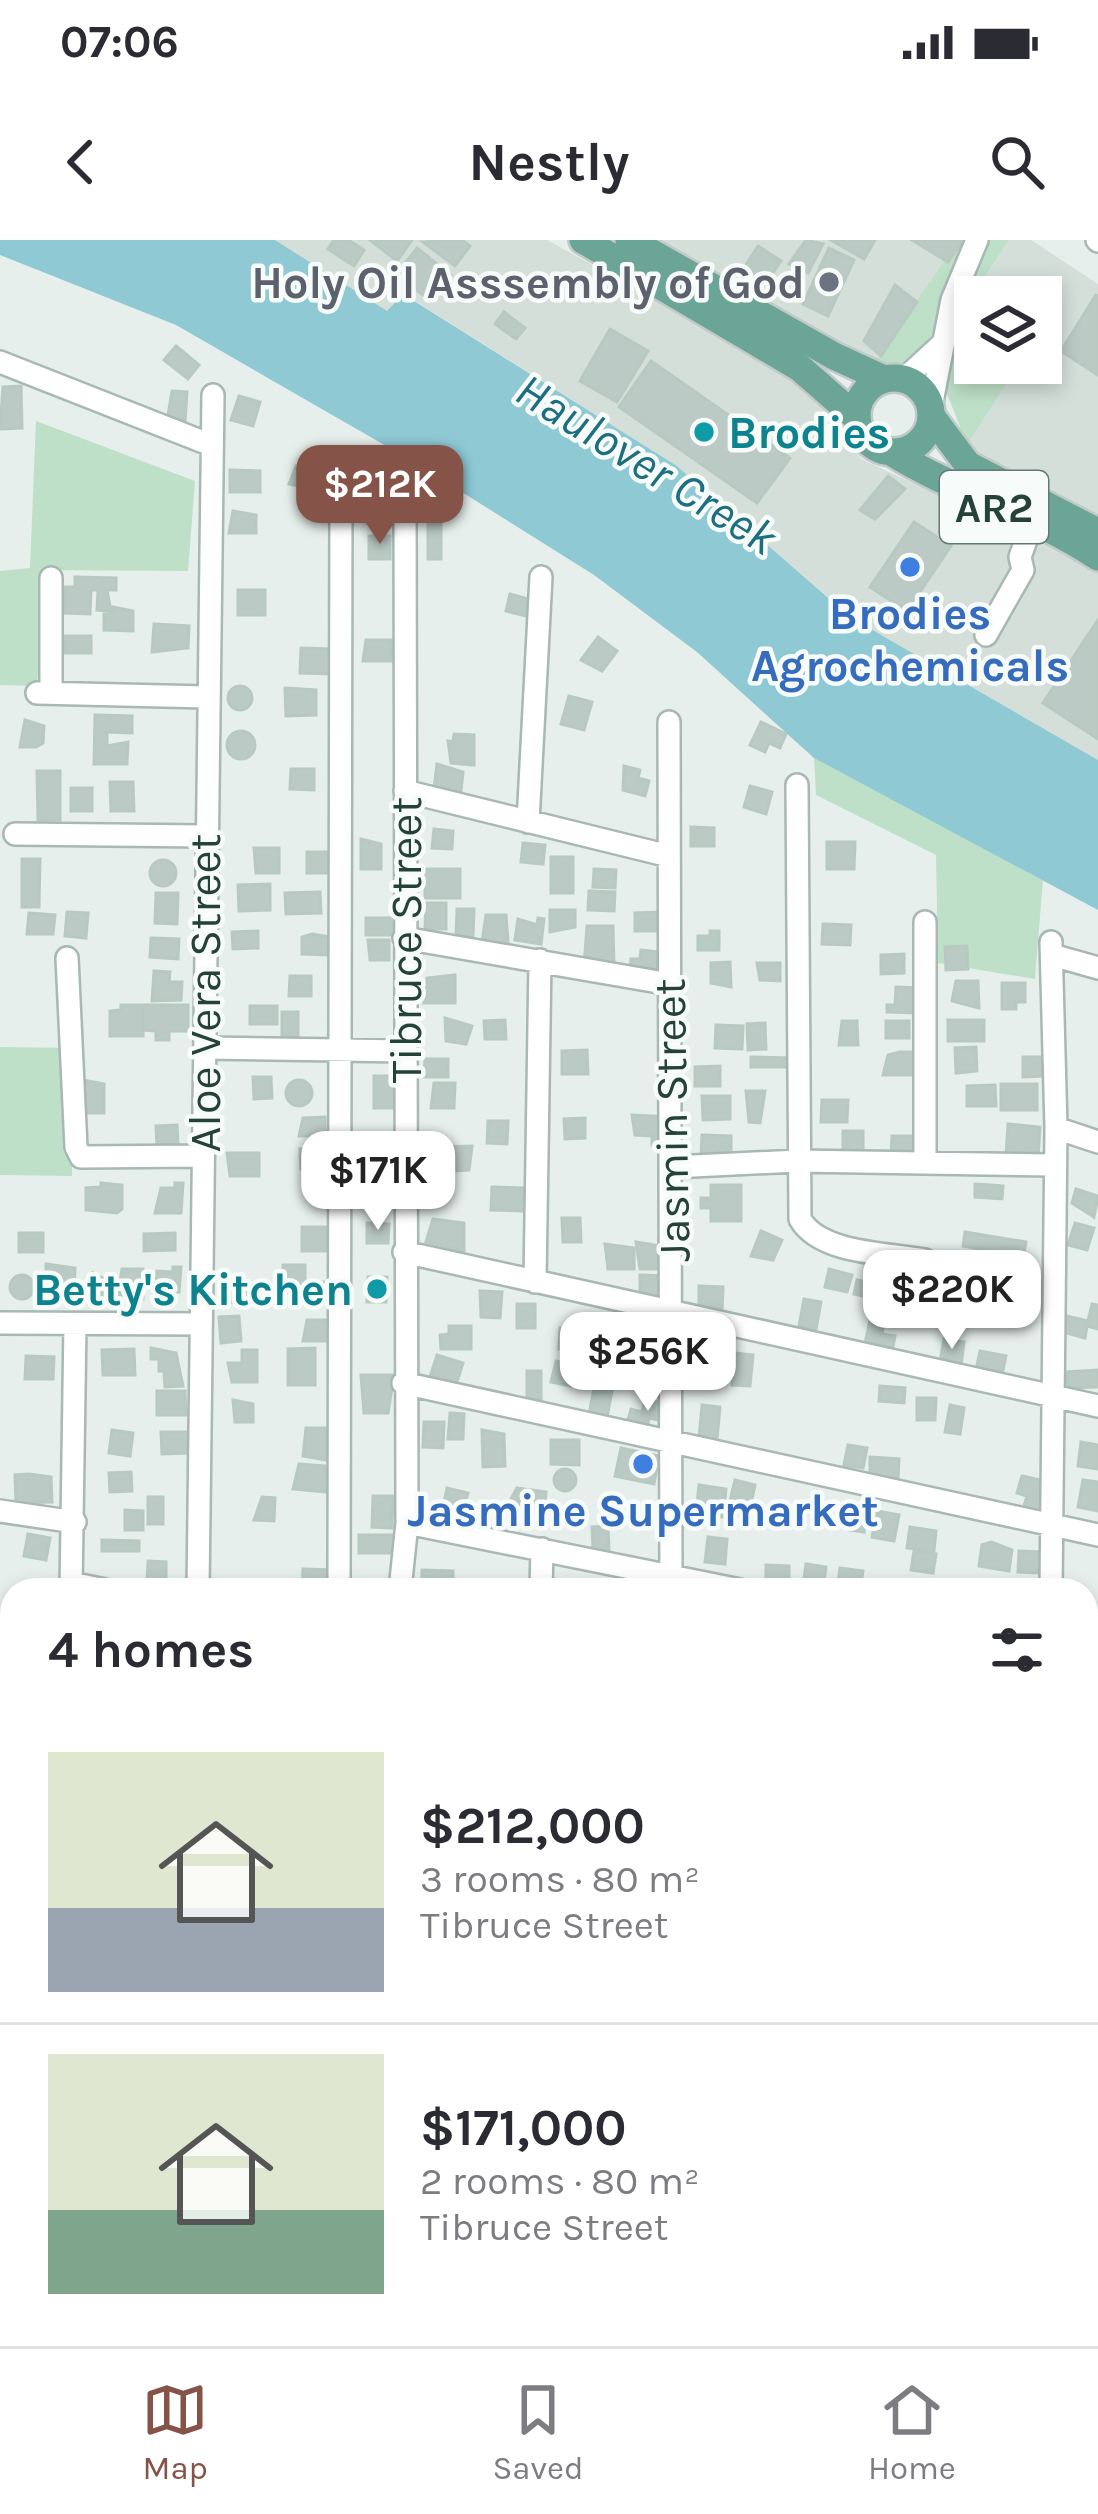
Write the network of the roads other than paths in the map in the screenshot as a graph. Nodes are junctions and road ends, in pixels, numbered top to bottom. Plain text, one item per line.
1 (583, 240) edge
2 (628, 240) edge
3 (977, 240) edge
4 (941, 345) junction
5 (0, 362) edge
6 (894, 379) junction
7 (213, 395) dead end
8 (931, 412) junction
9 (856, 417) junction
10 (211, 445) junction
11 (891, 452) junction
12 (341, 486) dead end
13 (405, 506) dead end
14 (1032, 523) junction
15 (1098, 532) edge
16 (1098, 557) edge
17 (541, 577) dead end
18 (51, 578) dead end
19 (986, 635) dead end
20 (206, 698) junction
21 (669, 722) dead end
22 (797, 785) dead end
23 (405, 791) junction
24 (528, 822) junction
25 (15, 834) dead end
26 (205, 836) junction
27 (668, 856) junction
28 (926, 922) dead end
29 (404, 938) junction
30 (67, 958) dead end
31 (540, 960) junction
32 (1098, 968) edge
33 (670, 984) junction
34 (205, 1048) junction
35 (343, 1050) junction
36 (406, 1051) junction
37 (1056, 1128) junction
38 (1098, 1142) edge
39 (202, 1156) junction
40 (797, 1161) junction
41 (925, 1162) junction
42 (1053, 1165) junction
43 (673, 1167) junction
44 (404, 1252) junction
45 (925, 1260) dead end
46 (535, 1282) junction
47 (673, 1315) junction
48 (0, 1323) edge
49 (75, 1324) junction
50 (201, 1324) junction
51 (404, 1384) junction
52 (1052, 1394) junction
53 (1098, 1406) edge
54 (672, 1441) junction
55 (0, 1511) edge
56 (75, 1522) junction
57 (406, 1523) junction
58 (1052, 1526) junction
59 (1098, 1535) edge
60 (542, 1549) junction
61 (72, 1578) edge
62 (198, 1578) edge
63 (339, 1578) edge
64 (401, 1578) edge
65 (541, 1578) edge
66 (652, 1578) edge
67 (671, 1578) edge
68 (1052, 1578) edge

1 - 9 main road
2 - 6 main road
3 - 4 street
4 - 6 street
4 - 8 street
5 - 10 street
6 - 8 main road
6 - 9 main road
7 - 10 street, Aloe Vera Street
8 - 11 main road
8 - 15 main road, AR2
9 - 11 main road
10 - 20 street, Aloe Vera Street
11 - 14 main road, AR2
12 - 35 street
13 - 23 street, Tibruce Street
14 - 16 main road, AR2
14 - 19 street
17 - 24 street
18 - 20 street
20 - 26 street, Aloe Vera Street
21 - 27 street, Jasmin Street
22 - 40 street
23 - 24 street
23 - 29 street, Tibruce Street
24 - 27 street
25 - 26 street
26 - 34 street, Aloe Vera Street
27 - 33 street, Jasmin Street
28 - 41 street
29 - 31 street
29 - 36 street, Tibruce Street
30 - 39 street
31 - 33 street
31 - 46 street
32 - 37 street
33 - 43 street, Jasmin Street
34 - 35 street
34 - 39 street, Aloe Vera Street
35 - 36 street
35 - 63 street
36 - 44 street, Tibruce Street
37 - 38 street
37 - 42 street
39 - 50 street, Aloe Vera Street
40 - 41 street
40 - 43 street
40 - 45 street
41 - 42 street
42 - 52 street
43 - 47 street, Jasmin Street
44 - 46 street
44 - 51 street, Tibruce Street
46 - 47 street
47 - 52 street
47 - 54 street, Jasmin Street
48 - 49 street
49 - 50 street
49 - 56 street
50 - 62 street, Aloe Vera Street
51 - 54 street
51 - 57 street, Tibruce Street
52 - 53 street
52 - 58 street
54 - 58 street
54 - 67 street, Jasmin Street
55 - 56 street
56 - 61 street
57 - 60 street
57 - 64 street, Tibruce Street
58 - 59 street
58 - 68 street
60 - 65 street
60 - 66 street

